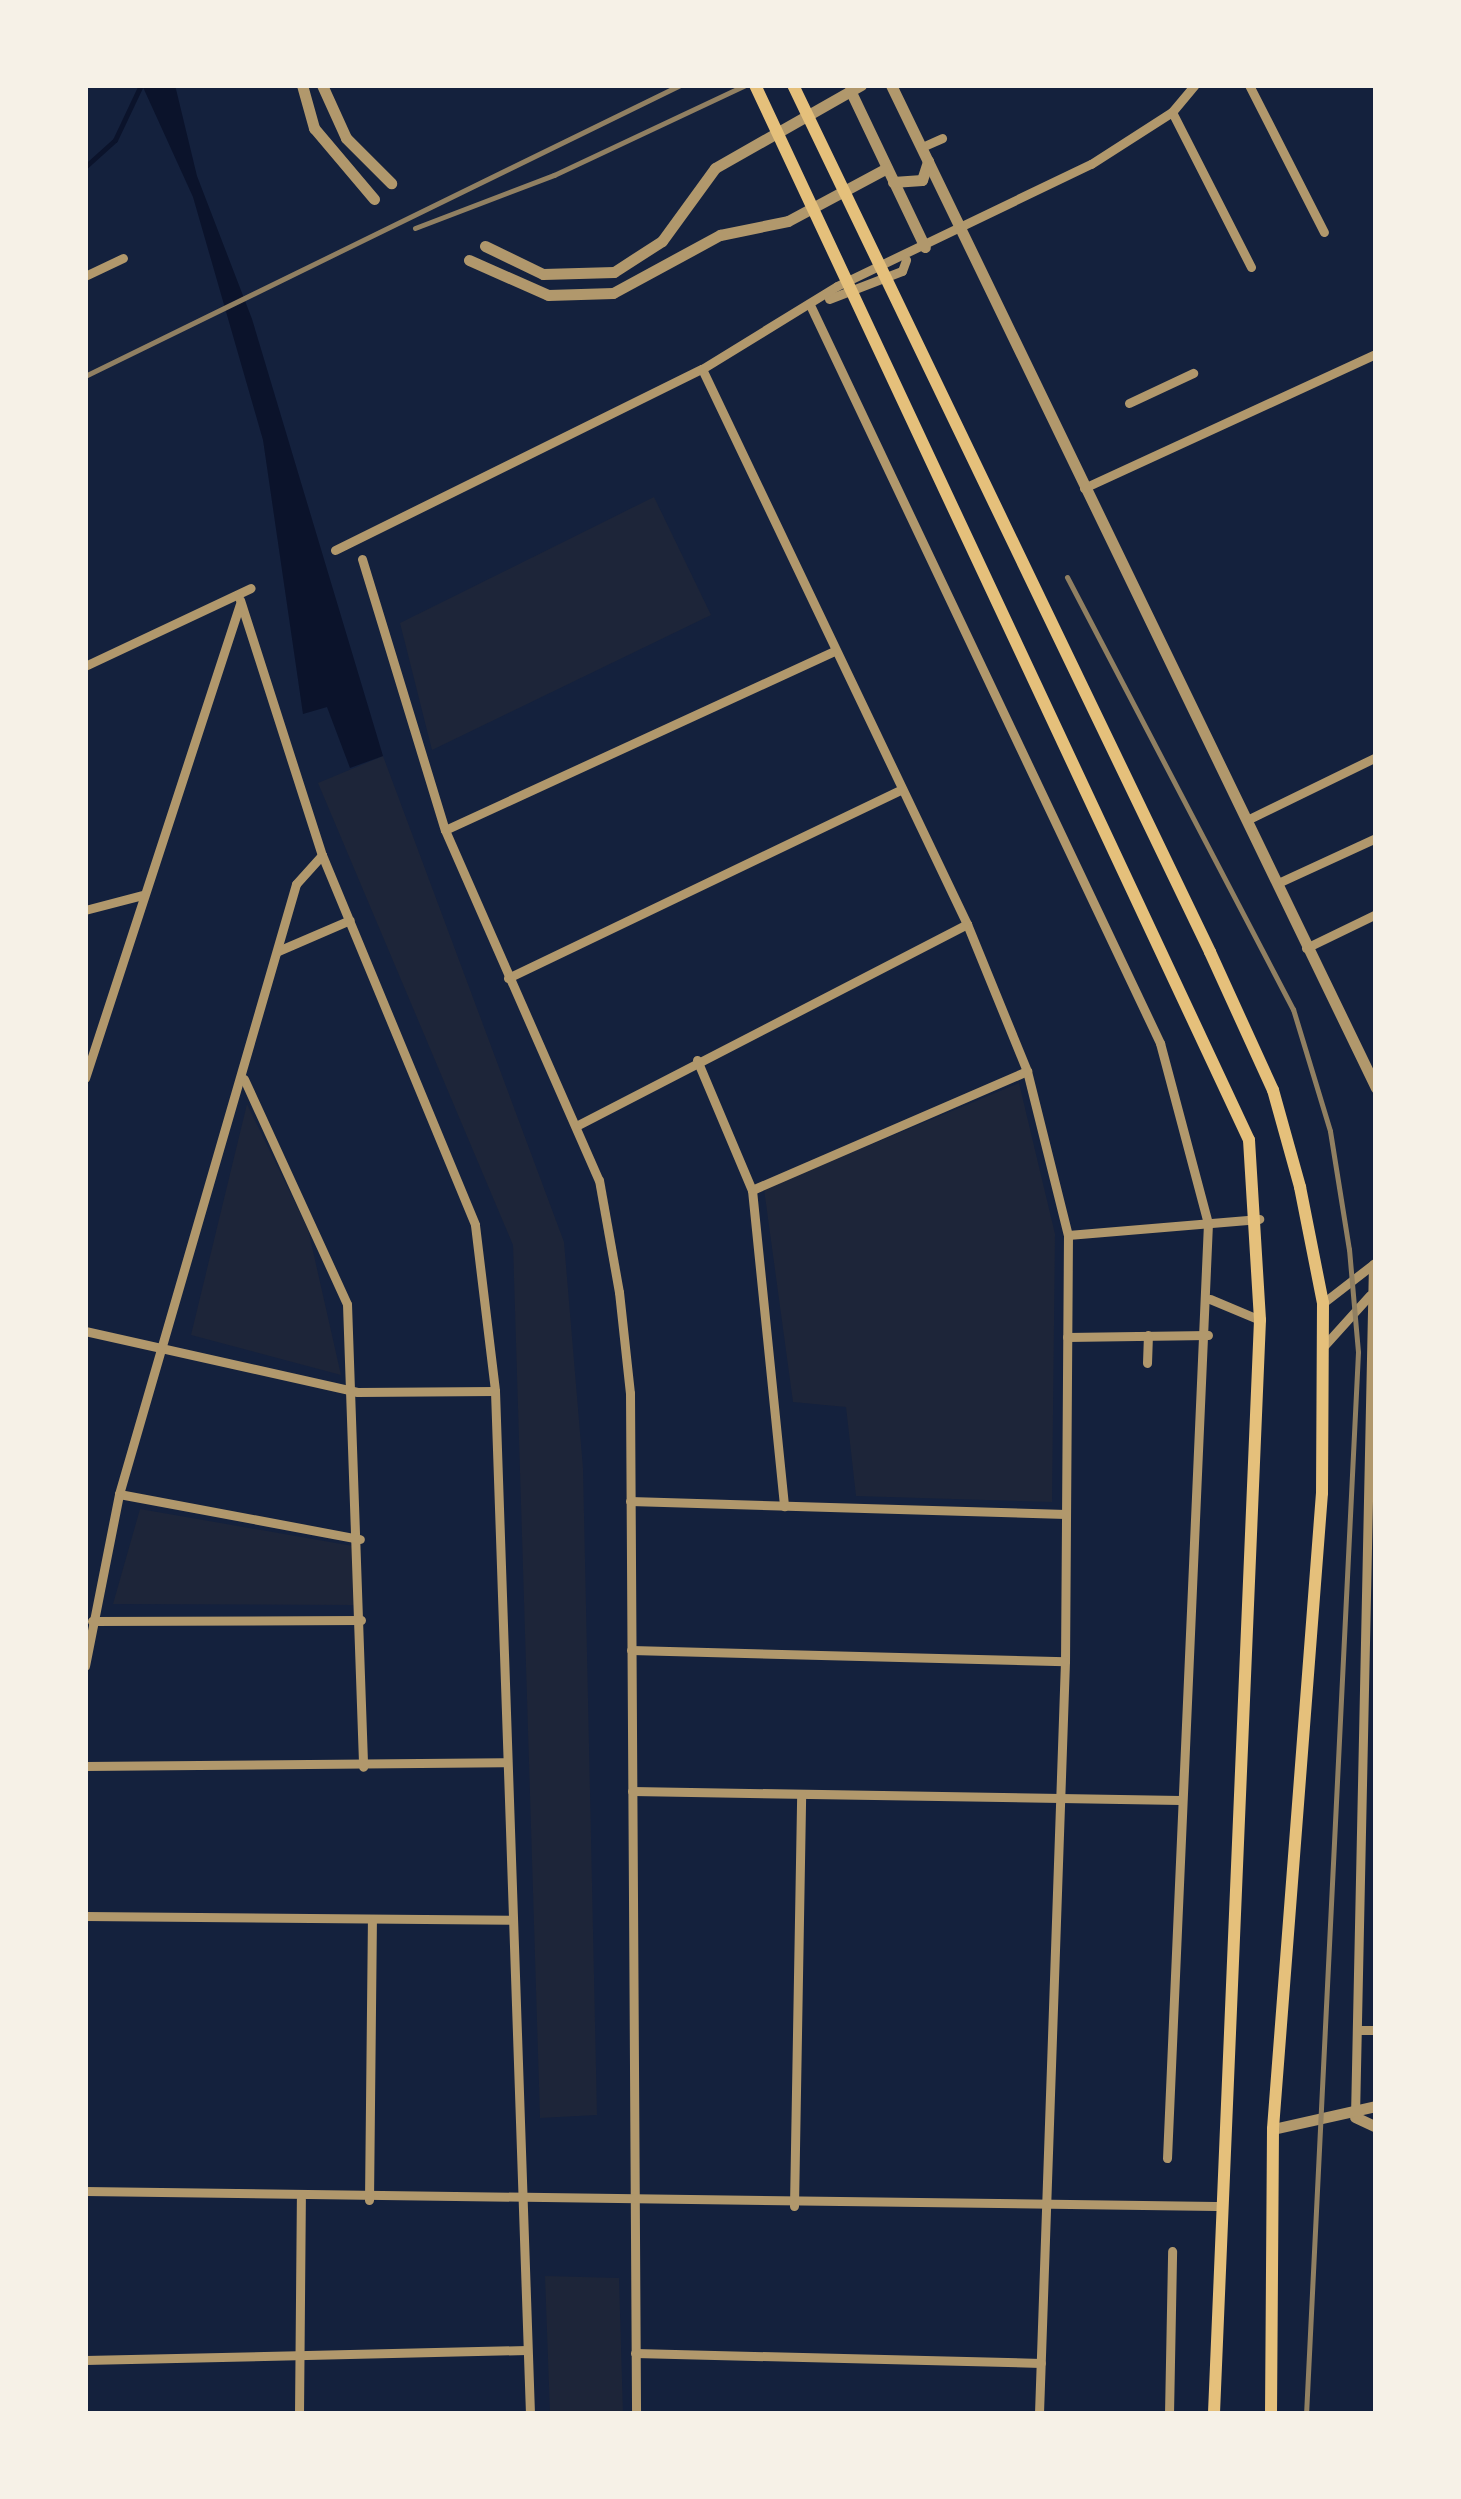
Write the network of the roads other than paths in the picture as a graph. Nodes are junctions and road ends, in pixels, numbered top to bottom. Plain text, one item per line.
1 (302, 85) edge
2 (322, 85) edge
3 (755, 85) edge
4 (793, 85) edge
5 (892, 85) edge
6 (1249, 85) edge
7 (1189, 87) edge
8 (856, 88) edge
9 (1172, 112) junction
10 (942, 138) dead end
11 (922, 147) junction
12 (928, 161) junction
13 (887, 168) junction
14 (892, 182) junction
15 (391, 183) dead end
16 (374, 199) dead end
17 (961, 228) junction
18 (1324, 232) dead end
19 (485, 246) dead end
20 (925, 247) junction
21 (123, 258) dead end
22 (468, 260) dead end
23 (906, 260) junction
24 (1250, 267) dead end
25 (85, 276) edge
26 (829, 299) junction
27 (811, 308) junction
28 (1376, 354) edge
29 (702, 369) junction
30 (1194, 373) dead end
31 (1130, 403) dead end
32 (1084, 488) junction
33 (335, 550) dead end
34 (362, 559) dead end
35 (252, 588) dead end
36 (836, 650) junction
37 (85, 666) edge
38 (1376, 757) edge
39 (902, 789) junction
40 (1249, 818) junction
41 (446, 830) junction
42 (1376, 838) edge
43 (322, 856) junction
44 (1278, 883) junction
45 (142, 896) junction
46 (85, 910) edge
47 (1376, 914) edge
48 (350, 920) junction
49 (967, 924) junction
50 (1306, 948) junction
51 (278, 951) junction
52 (508, 978) junction
53 (697, 1060) junction
54 (1027, 1071) junction
55 (85, 1078) edge
56 (243, 1078) junction
57 (1376, 1088) edge
58 (578, 1125) junction
59 (752, 1190) junction
60 (1259, 1220) junction
61 (1208, 1222) junction
62 (1068, 1234) junction
63 (1374, 1263) edge
64 (1373, 1293) edge
65 (1210, 1299) junction
66 (1322, 1303) junction
67 (1260, 1320) junction
68 (85, 1331) edge
69 (1148, 1335) junction
70 (1208, 1335) junction
71 (1067, 1337) junction
72 (1322, 1348) junction
73 (159, 1352) junction
74 (1147, 1363) dead end
75 (357, 1392) junction
76 (496, 1392) junction
77 (1374, 1492) edge
78 (119, 1494) junction
79 (630, 1502) junction
80 (784, 1506) junction
81 (1066, 1514) junction
82 (360, 1539) junction
83 (361, 1620) junction
84 (92, 1621) junction
85 (1364, 1642) junction
86 (1376, 1644) edge
87 (632, 1650) junction
88 (1065, 1662) junction
89 (85, 1666) edge
90 (631, 1725) junction
91 (646, 1726) dead end
92 (503, 1762) junction
93 (85, 1766) edge
94 (363, 1767) junction
95 (632, 1791) junction
96 (801, 1794) junction
97 (1061, 1800) junction
98 (1180, 1800) junction
99 (1360, 1913) junction
100 (1376, 1914) edge
101 (85, 1916) edge
102 (511, 1920) junction
103 (372, 1922) junction
104 (1360, 2030) junction
105 (1376, 2030) edge
106 (1376, 2106) edge
107 (1355, 2117) junction
108 (1376, 2127) edge
109 (1273, 2128) junction
110 (1167, 2158) dead end
111 (85, 2191) edge
112 (300, 2199) junction
113 (369, 2200) junction
114 (524, 2202) junction
115 (631, 2204) junction
116 (794, 2206) junction
117 (1216, 2206) junction
118 (1048, 2207) junction
119 (1172, 2251) dead end
120 (527, 2350) junction
121 (635, 2353) junction
122 (297, 2355) junction
123 (85, 2360) edge
124 (1041, 2363) junction
125 (299, 2414) edge
126 (530, 2414) edge
127 (636, 2414) edge
128 (1039, 2414) edge
129 (1169, 2414) edge
130 (1214, 2414) edge
131 (1271, 2414) edge

1 - 16 street
2 - 15 street
3 - 60 main road
4 - 66 main road
5 - 11 street
6 - 18 street
7 - 9 street
8 - 13 street
8 - 19 street
9 - 17 street
9 - 24 street
10 - 11 street
11 - 12 street
12 - 14 street
12 - 17 street
13 - 14 street
13 - 22 street
14 - 20 street
17 - 20 street
17 - 32 street
20 - 23 street
21 - 25 street
23 - 26 street
23 - 26 street
26 - 27 street
27 - 29 street
27 - 61 street
28 - 32 street
29 - 33 street
29 - 36 street
30 - 31 street
32 - 40 street
34 - 41 street
35 - 37 street
36 - 39 street
36 - 41 street
38 - 40 street
39 - 49 street
39 - 52 street
40 - 44 street
41 - 52 street
42 - 44 street
43 - 45 street
43 - 48 street
43 - 51 street
44 - 50 street
45 - 46 street
45 - 55 street
47 - 50 street
48 - 51 street
48 - 76 street
49 - 53 street
49 - 54 street
50 - 57 street
51 - 56 street
52 - 58 street
53 - 58 street
53 - 59 street
54 - 59 street
54 - 62 street
56 - 73 street
56 - 75 street
58 - 79 street
59 - 80 street
60 - 61 street
60 - 67 main road
61 - 62 street
61 - 65 street
62 - 71 street
63 - 64 street
63 - 66 street
64 - 72 street
64 - 77 street
65 - 67 street
65 - 70 street
66 - 72 main road
67 - 117 main road
68 - 73 street
69 - 70 street
69 - 71 street
69 - 74 street
70 - 98 street
71 - 81 street
72 - 109 main road
73 - 75 street
73 - 78 street
75 - 76 street
75 - 82 street
76 - 92 street
77 - 85 street
78 - 82 street
78 - 84 street
79 - 80 street
79 - 87 street
80 - 81 street
81 - 88 street
82 - 83 street
83 - 84 street
83 - 94 street
84 - 89 street
85 - 86 street
85 - 99 street
87 - 88 street
87 - 90 street
88 - 97 street
90 - 91 street
90 - 95 street
92 - 94 street
92 - 102 street
93 - 94 street
95 - 96 street
95 - 115 street
96 - 97 street
96 - 116 street
97 - 98 street
97 - 118 street
98 - 110 street
99 - 100 street
99 - 104 street
101 - 103 street
102 - 103 street
102 - 114 street
103 - 113 street
104 - 105 street
104 - 107 street
106 - 107 street
107 - 108 street
107 - 109 street
109 - 131 main road
111 - 112 street
112 - 113 street
112 - 122 street
113 - 114 street
114 - 115 street
114 - 120 street
115 - 116 street
115 - 121 street
116 - 118 street
117 - 118 street
117 - 130 main road
118 - 124 street
119 - 129 street
120 - 122 street
120 - 126 street
121 - 124 street
121 - 127 street
122 - 123 street
122 - 125 street
124 - 128 street

